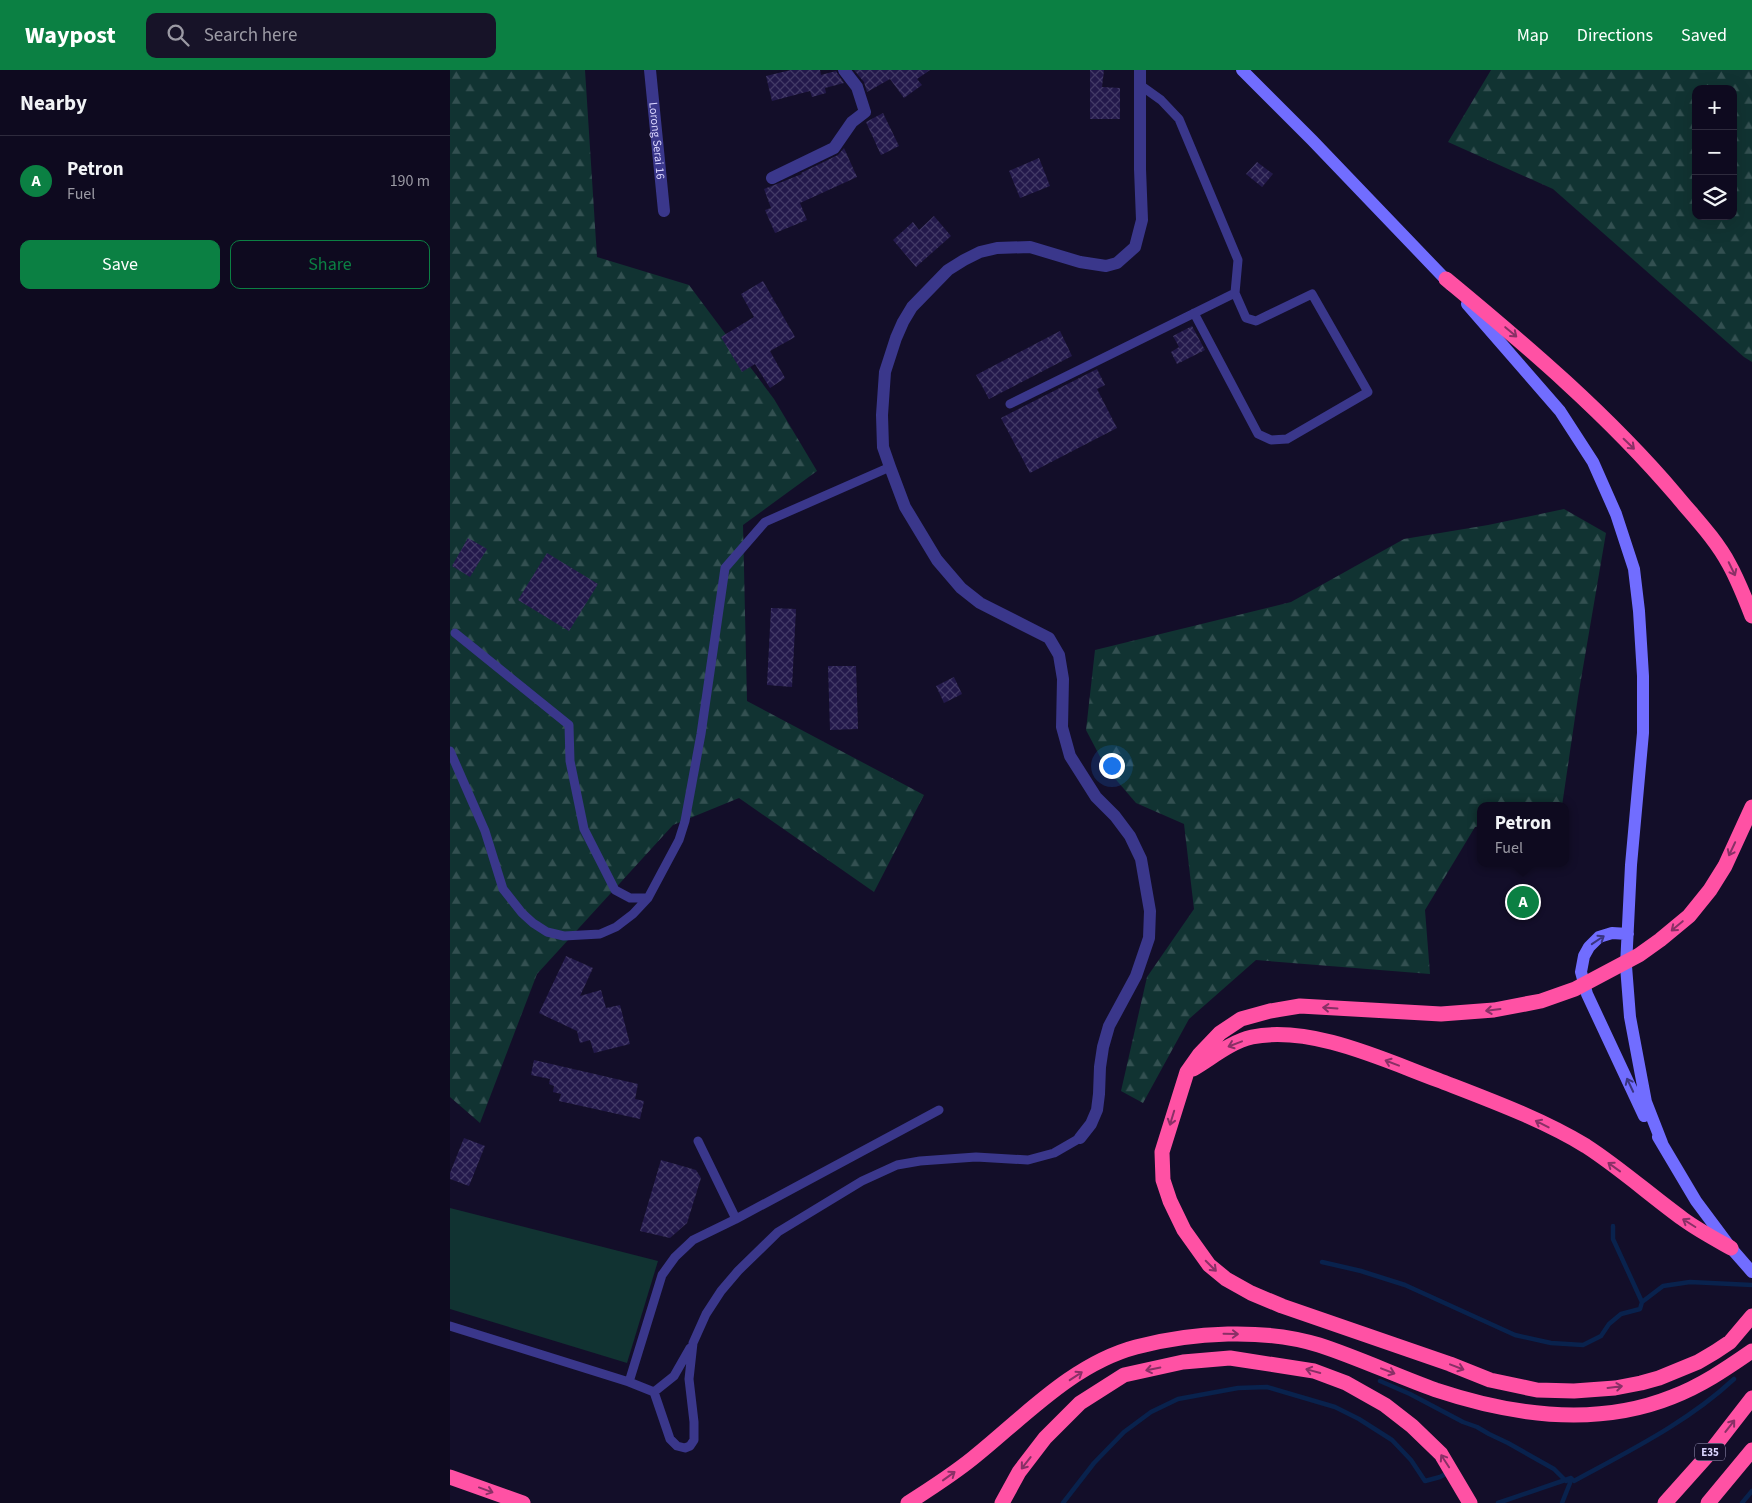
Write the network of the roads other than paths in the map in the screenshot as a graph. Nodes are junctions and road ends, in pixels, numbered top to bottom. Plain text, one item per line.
1 (650, 70) edge
2 (844, 70) edge
3 (1140, 70) edge
4 (1242, 70) edge
5 (1140, 85) junction
6 (772, 178) dead end
7 (664, 211) dead end
8 (1446, 279) junction
9 (1234, 293) junction
10 (1194, 313) junction
11 (1010, 404) dead end
12 (890, 467) junction
13 (1752, 616) edge
14 (455, 632) dead end
15 (450, 751) edge
16 (1752, 807) edge
17 (648, 898) junction
18 (1628, 934) junction
19 (1187, 1072) junction
20 (939, 1110) dead end
21 (1080, 1138) joint
22 (698, 1142) dead end
23 (1662, 1143) junction
24 (736, 1219) junction
25 (1731, 1248) junction
26 (1752, 1272) edge
27 (1752, 1316) edge
28 (450, 1326) edge
29 (692, 1343) junction
30 (1752, 1351) edge
31 (629, 1382) junction
32 (654, 1392) junction
33 (1752, 1398) edge
34 (1752, 1450) edge
35 (450, 1477) edge
36 (523, 1503) edge
37 (908, 1503) edge
38 (1002, 1503) edge
39 (1470, 1503) edge
40 (1665, 1503) edge
41 (1708, 1503) edge

1 - 7 street, Lorong Serai 16
2 - 6 street
3 - 5 street
4 - 8 main road
5 - 9 lane
5 - 12 street
8 -> 13 highway
8 - 18 main road
9 - 10 lane
9 - 10 lane
10 - 11 lane
12 - 17 lane
12 - 21 street
14 - 17 lane
15 - 17 lane
16 -> 19 highway
18 - 23 main road
23 -> 18 main road
25 -> 19 highway
19 -> 27 highway
20 - 24 lane
21 - 29 lane
22 - 24 lane
23 - 25 main road
24 - 31 lane
25 - 26 main road
28 - 31 lane
29 - 32 lane
29 - 32 lane
37 -> 30 highway
31 - 32 lane
40 -> 33 highway, E35
34 - 41 highway, E35
35 -> 36 highway
39 -> 38 highway

